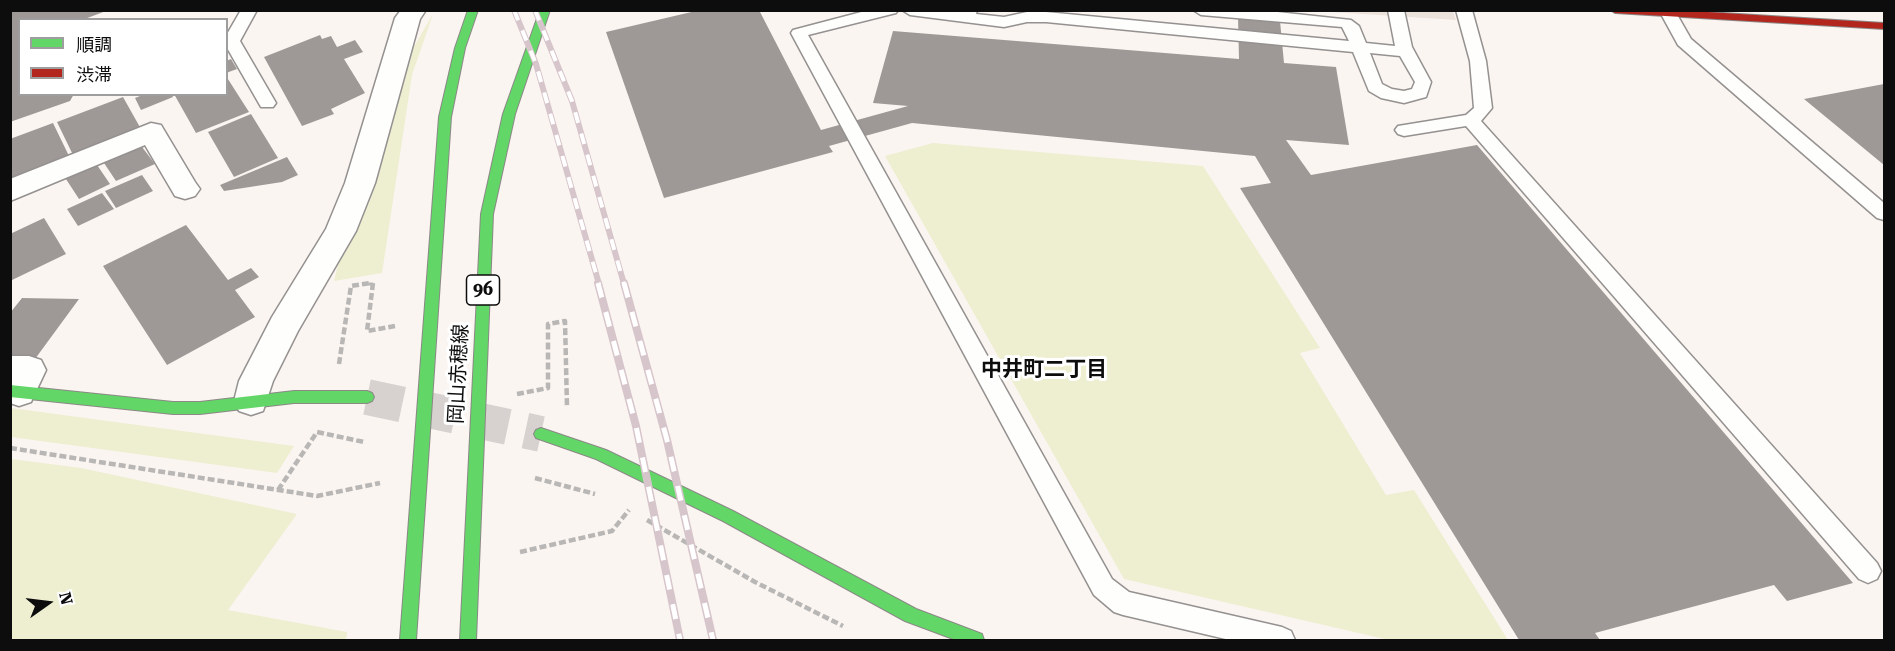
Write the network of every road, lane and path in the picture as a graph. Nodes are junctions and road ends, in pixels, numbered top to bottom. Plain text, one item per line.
1 (249, 10) edge
2 (414, 10) edge
3 (473, 10) edge
4 (545, 10) edge
5 (890, 10) edge
6 (910, 10) edge
7 (1201, 10) edge
8 (1396, 10) edge
9 (1464, 10) edge
10 (1615, 10) edge
11 (968, 14) edge
12 (1669, 14) junction
13 (1884, 26) edge
14 (1359, 47) junction
15 (1404, 47) junction
16 (267, 103) dead end
17 (1470, 120) junction
18 (1404, 130) dead end
19 (185, 189) dead end
20 (10, 191) edge
21 (1884, 213) edge
22 (395, 326) dead end
23 (338, 371) dead end
24 (13, 384) edge
25 (517, 394) dead end
26 (366, 397) tunnel mouth
27 (251, 401) junction
28 (567, 413) dead end
29 (541, 434) tunnel mouth
30 (364, 442) dead end
31 (10, 448) edge
32 (535, 478) dead end
33 (380, 483) dead end
34 (278, 490) junction
35 (602, 496) dead end
36 (620, 504) dead end
37 (629, 510) junction
38 (520, 552) dead end
39 (1868, 571) dead end
40 (854, 631) dead end
41 (408, 640) edge
42 (468, 640) edge
43 (976, 640) edge
44 (1282, 640) edge

1 - 16 lane
2 - 27 street
3 - 41 main road, 岡山赤穂線
4 - 42 main road, 岡山赤穂線 / 96
5 - 44 lane
6 - 11 lane
7 - 14 lane
8 - 15 lane
9 - 17 lane
10 - 12 main road
11 - 14 lane
12 - 13 main road
12 - 21 lane
14 - 15 lane
14 - 15 lane
17 - 18 lane
17 - 39 lane
19 - 20 street
22 - 23 path
24 - 27 main road
25 - 28 path
26 - 27 main road
29 - 43 main road
30 - 34 path
31 - 34 path
32 - 35 path
33 - 34 path
36 - 37 path
37 - 38 path
37 - 40 path

